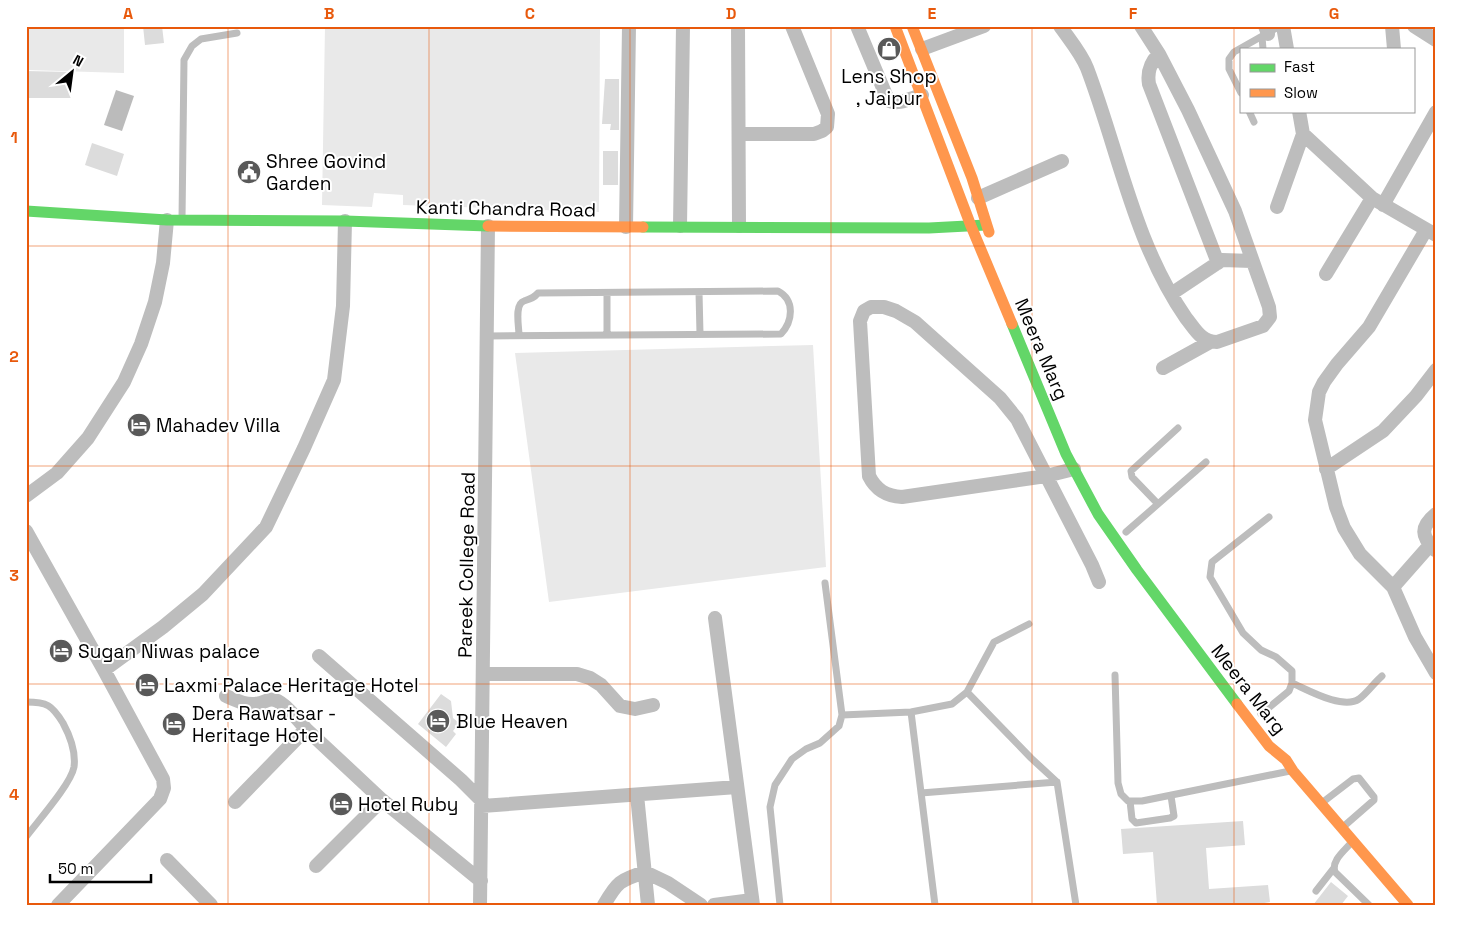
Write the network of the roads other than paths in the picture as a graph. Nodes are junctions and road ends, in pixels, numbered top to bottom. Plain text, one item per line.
1 (629, 26) edge
2 (684, 26) edge
3 (738, 26) edge
4 (792, 26) edge
5 (856, 26) edge
6 (895, 26) edge
7 (912, 26) edge
8 (984, 26) edge
9 (1060, 26) edge
10 (1140, 26) edge
11 (1392, 26) edge
12 (1414, 26) edge
13 (1272, 30) edge
14 (237, 33) dead end
15 (1436, 40) edge
16 (1241, 48) edge
17 (1263, 48) edge
18 (1286, 48) edge
19 (1394, 48) edge
20 (922, 49) junction
21 (1240, 49) edge
22 (1159, 54) junction
23 (1240, 91) edge
24 (922, 95) junction
25 (1249, 112) edge
26 (1298, 112) edge
27 (1436, 112) edge
28 (1254, 122) dead end
29 (739, 134) junction
30 (1303, 134) junction
31 (1062, 161) dead end
32 (978, 198) junction
33 (1377, 202) junction
34 (1277, 207) dead end
35 (26, 211) edge
36 (167, 220) junction
37 (182, 220) junction
38 (345, 221) junction
39 (986, 225) junction
40 (488, 226) junction
41 (680, 226) junction
42 (739, 226) junction
43 (971, 226) junction
44 (626, 227) junction
45 (1431, 232) edge
46 (994, 242) dead end
47 (1252, 261) junction
48 (1218, 263) junction
49 (1326, 274) dead end
50 (699, 292) junction
51 (607, 293) junction
52 (1171, 294) junction
53 (700, 334) junction
54 (519, 335) junction
55 (607, 335) junction
56 (487, 336) junction
57 (1210, 342) junction
58 (1163, 368) dead end
59 (1436, 370) edge
60 (1178, 428) dead end
61 (1206, 462) dead end
62 (1074, 469) junction
63 (1326, 469) junction
64 (1046, 476) junction
65 (1098, 489) dead end
66 (26, 496) edge
67 (1106, 503) dead end
68 (1158, 504) junction
69 (1436, 514) edge
70 (1269, 517) dead end
71 (26, 531) edge
72 (1126, 532) dead end
73 (1433, 548) edge
74 (1099, 582) dead end
75 (825, 583) dead end
76 (1393, 587) junction
77 (715, 618) dead end
78 (1029, 624) dead end
79 (319, 656) dead end
80 (104, 670) junction
81 (1436, 673) edge
82 (483, 674) junction
83 (1115, 675) dead end
84 (1382, 676) dead end
85 (1292, 683) junction
86 (967, 692) junction
87 (226, 696) dead end
88 (26, 702) edge
89 (653, 705) dead end
90 (911, 712) junction
91 (1261, 713) dead end
92 (842, 715) junction
93 (306, 729) junction
94 (1284, 742) dead end
95 (1286, 760) junction
96 (1293, 771) junction
97 (1057, 782) junction
98 (737, 787) junction
99 (921, 793) junction
100 (637, 795) junction
101 (1171, 796) junction
102 (382, 800) junction
103 (1130, 801) junction
104 (235, 802) dead end
105 (482, 803) junction
106 (1321, 804) junction
107 (1342, 828) junction
108 (26, 837) edge
109 (1353, 840) junction
110 (167, 860) dead end
111 (316, 866) dead end
112 (1334, 868) junction
113 (645, 872) junction
114 (481, 882) junction
115 (1316, 891) dead end
116 (752, 902) edge
117 (58, 905) edge
118 (211, 905) edge
119 (480, 905) edge
120 (604, 905) edge
121 (648, 905) edge
122 (701, 905) edge
123 (714, 905) edge
124 (780, 905) edge
125 (935, 905) edge
126 (1076, 905) edge
127 (1369, 905) edge
128 (1408, 905) edge

1 - 44 street
2 - 41 street
3 - 29 street
4 - 29 street
5 - 24 street
6 - 24 main road, Meera Marg
7 - 20 main road
8 - 20 street
9 - 52 street
10 - 22 street
11 - 19 street
12 - 15 street
13 - 16 lane
13 - 17 lane
13 - 18 street
14 - 37 lane
20 - 32 main road
21 - 23 lane
22 - 47 street
22 - 48 street
24 - 43 main road, Meera Marg
25 - 28 lane
26 - 30 street
27 - 33 street
29 - 42 street
30 - 33 street
30 - 34 street
31 - 32 street
32 - 39 main road
33 - 45 street
33 - 49 street
35 - 36 main road, Kanti Chandra Road
36 - 37 main road, Kanti Chandra Road
36 - 66 street
37 - 38 main road, Kanti Chandra Road
38 - 40 main road, Kanti Chandra Road
38 - 80 street
39 - 43 main road, Kanti Chandra Road
39 - 46 main road
40 - 44 main road, Kanti Chandra Road
40 - 56 street, Pareek College Road
41 - 42 main road, Kanti Chandra Road
41 - 44 main road, Kanti Chandra Road
42 - 43 main road, Kanti Chandra Road
43 - 62 main road, Meera Marg
45 - 63 street
47 - 48 street
47 - 57 street
48 - 52 street
50 - 51 lane
50 - 53 lane
50 - 53 lane
51 - 54 lane
51 - 55 lane
52 - 57 street
53 - 55 lane
54 - 55 lane
54 - 56 lane
56 - 82 street, Pareek College Road
57 - 58 street
59 - 63 street
60 - 68 lane
61 - 68 lane
62 - 64 street
62 - 95 main road, Meera Marg
63 - 76 street
64 - 64 street
64 - 74 street
65 - 67 main road
68 - 72 lane
69 - 73 street
70 - 85 lane
71 - 80 street
73 - 76 street
75 - 92 lane
76 - 81 street
77 - 98 street
78 - 86 lane
79 - 105 street
80 - 117 street
82 - 89 street
82 - 105 street, Pareek College Road
83 - 103 lane
84 - 85 lane
85 - 91 lane
86 - 90 lane
86 - 97 lane
87 - 93 street
88 - 108 lane
90 - 92 lane
90 - 99 lane
92 - 124 lane
93 - 102 street
93 - 104 street
94 - 95 main road, Meera Marg
95 - 96 main road
96 - 101 lane
96 - 106 main road
97 - 99 lane
97 - 126 lane
98 - 100 street
98 - 116 street
99 - 125 lane
100 - 105 street
100 - 113 street
101 - 103 lane
101 - 103 lane
102 - 111 street
102 - 114 street
105 - 114 street, Pareek College Road
106 - 107 main road
106 - 107 lane
107 - 109 main road
109 - 112 lane
109 - 128 main road
110 - 118 street
112 - 115 lane
112 - 127 lane
113 - 120 street
113 - 121 street
113 - 122 street
114 - 119 street, Pareek College Road
116 - 123 street

